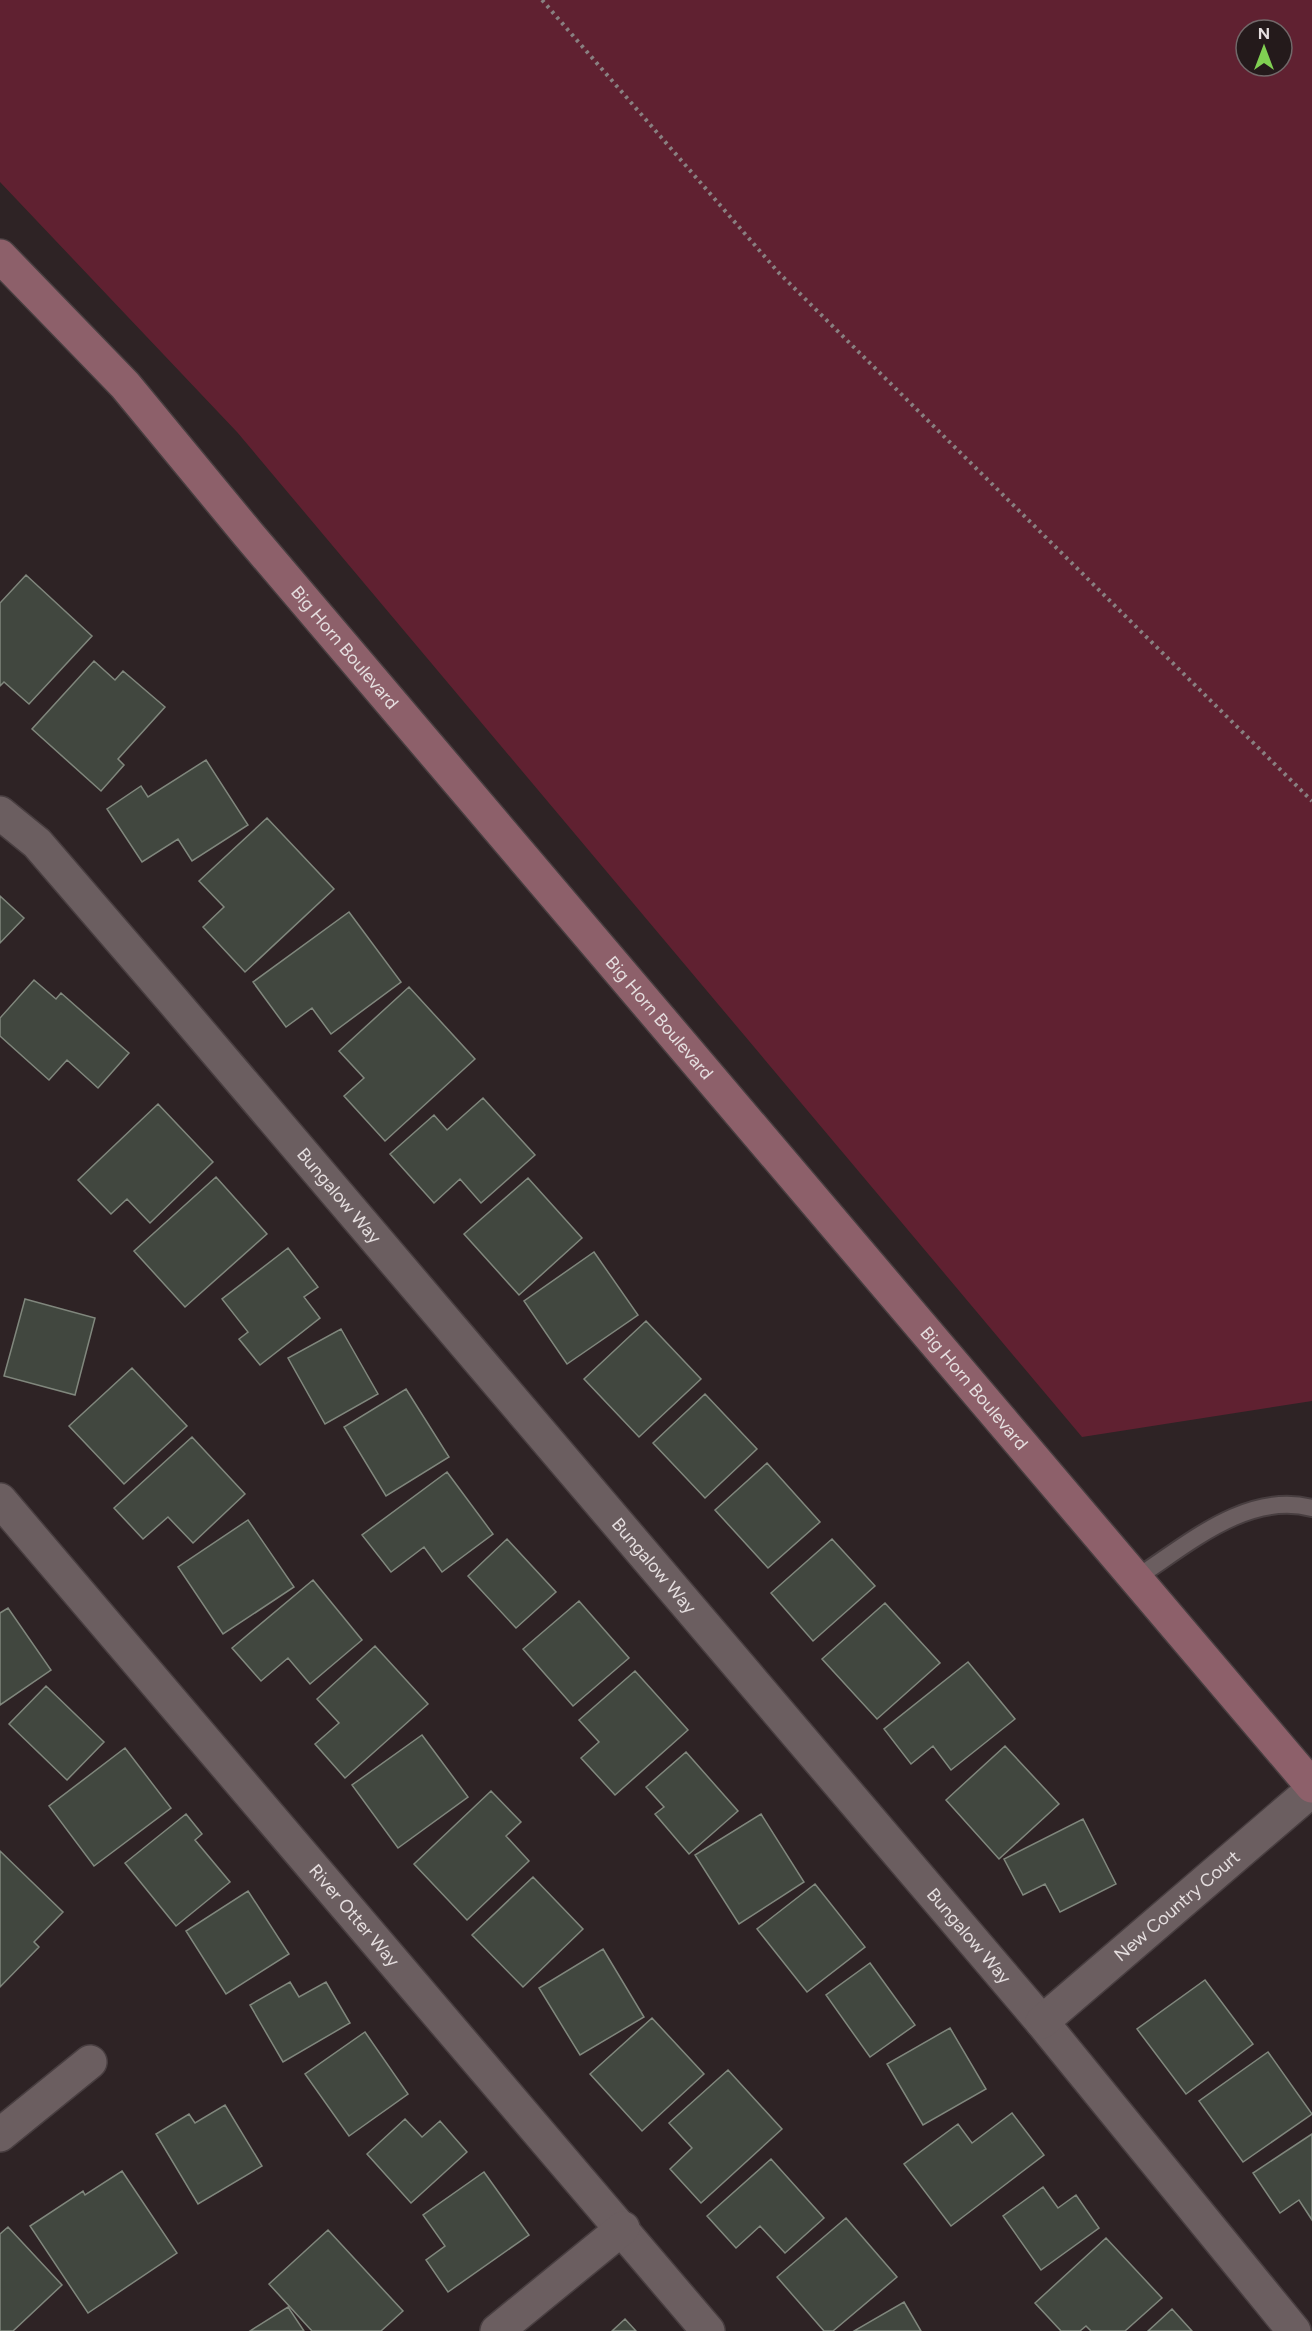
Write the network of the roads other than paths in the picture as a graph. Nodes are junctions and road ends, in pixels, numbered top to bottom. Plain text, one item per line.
1 (0, 256) edge
2 (0, 813) edge
3 (0, 1500) edge
4 (1312, 1508) edge
5 (1136, 1578) junction
6 (1312, 1788) edge
7 (1042, 2022) junction
8 (90, 2062) dead end
9 (0, 2135) edge
10 (623, 2228) junction
11 (497, 2331) edge
12 (708, 2331) edge
13 (1294, 2331) edge

1 - 5 main road, Big Horn Boulevard
2 - 7 street, Bungalow Way
3 - 10 street, River Otter Way
4 - 5 lane
5 - 6 main road, Big Horn Boulevard
6 - 7 street, New Country Court
7 - 13 street, Bungalow Way
8 - 9 street
10 - 11 street
10 - 12 street, River Otter Way

